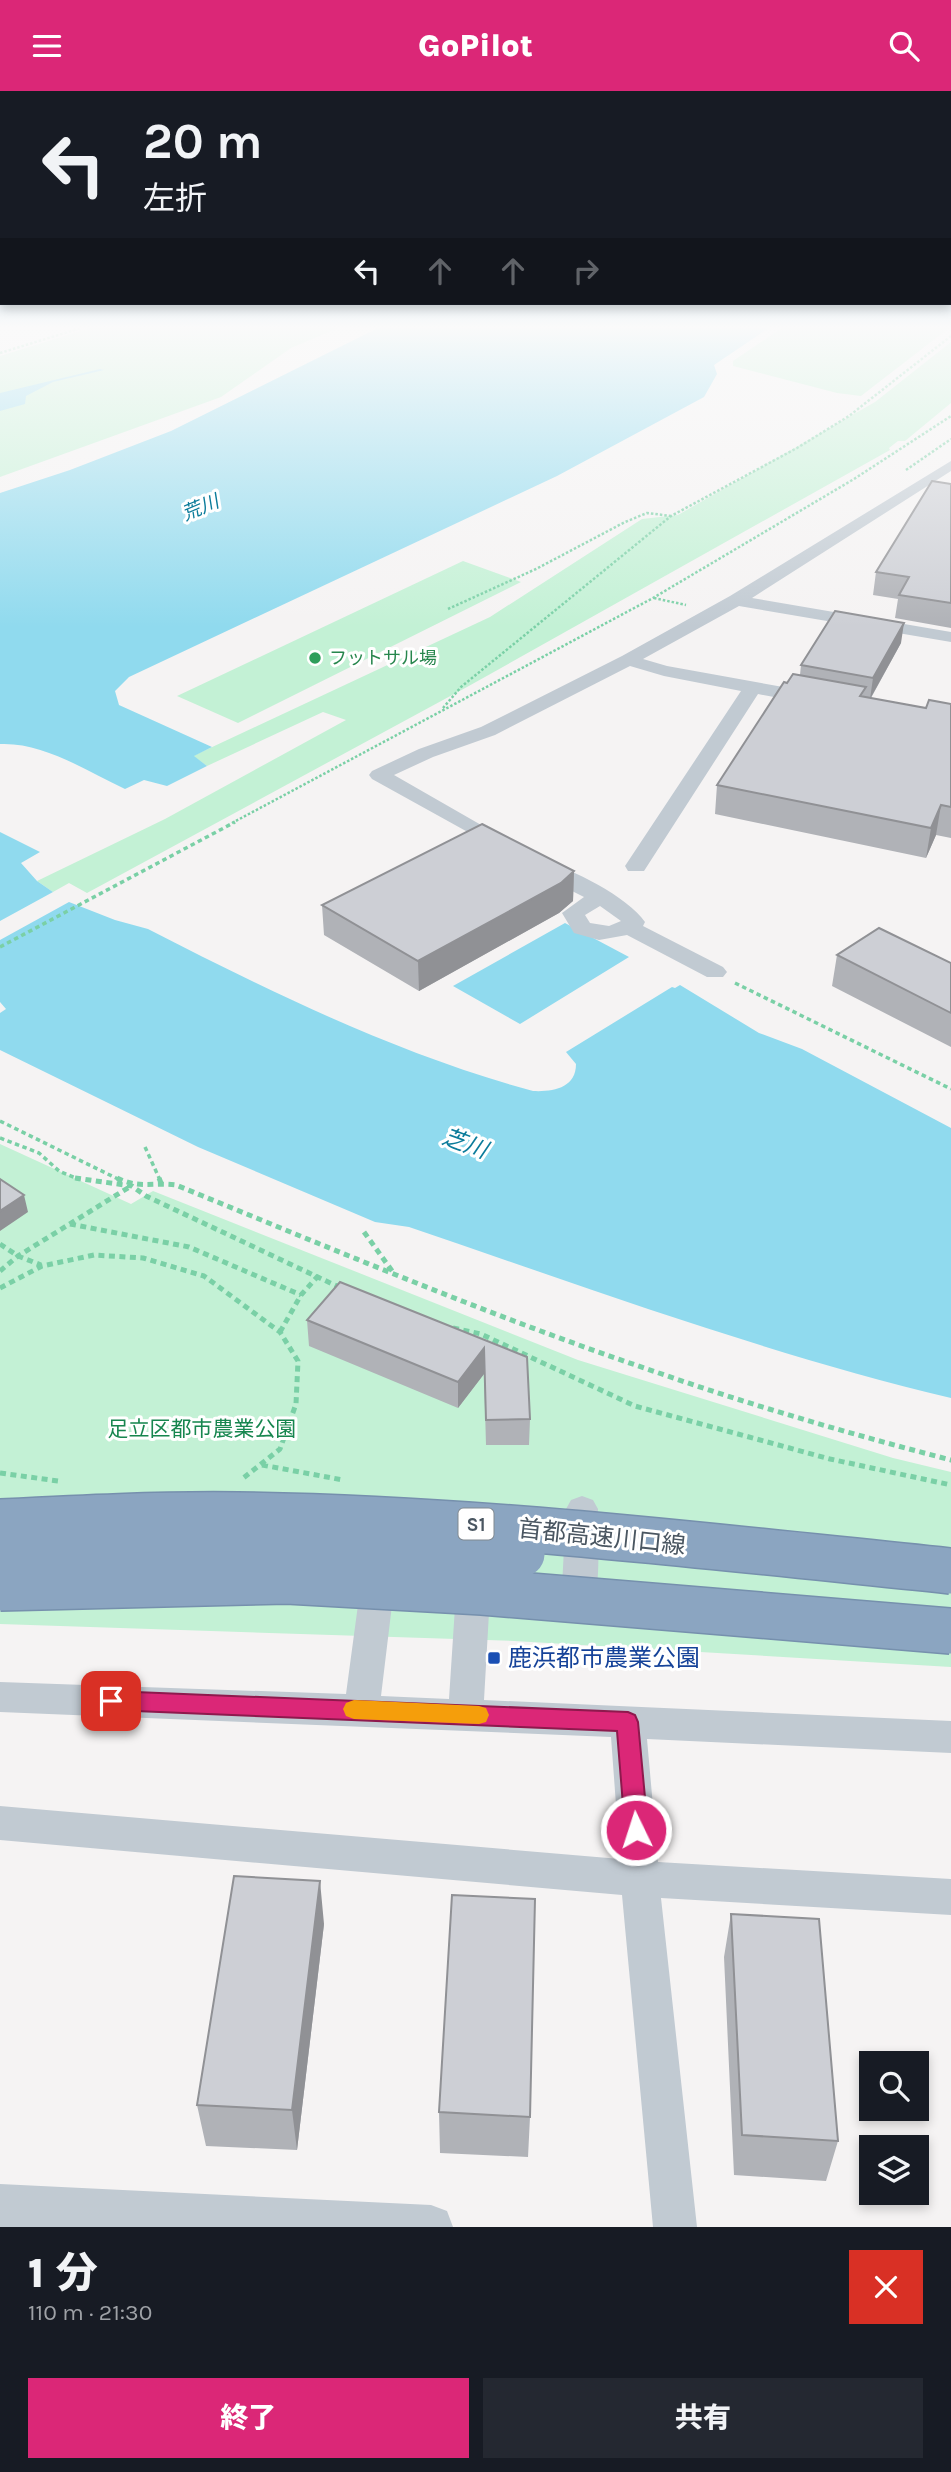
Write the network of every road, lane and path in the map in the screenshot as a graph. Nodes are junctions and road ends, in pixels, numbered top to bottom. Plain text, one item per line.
1 (829, 428) edge
2 (933, 428) edge
3 (951, 439) edge
4 (951, 465) edge
5 (899, 475) dead end
6 (912, 491) junction
7 (938, 494) edge
8 (671, 516) junction
9 (694, 599) dead end
10 (736, 600) junction
11 (448, 609) dead end
12 (671, 612) dead end
13 (951, 637) edge
14 (628, 660) junction
15 (753, 687) junction
16 (832, 701) edge
17 (441, 712) junction
18 (636, 866) dead end
19 (598, 897) junction
20 (628, 927) junction
21 (0, 947) edge
22 (715, 972) joint
23 (951, 1089) edge
24 (0, 1121) edge
25 (0, 1138) edge
26 (145, 1147) dead end
27 (161, 1183) junction
28 (132, 1186) junction
29 (70, 1224) junction
30 (364, 1232) dead end
31 (0, 1244) edge
32 (18, 1256) junction
33 (42, 1266) junction
34 (0, 1271) edge
35 (396, 1275) junction
36 (318, 1276) junction
37 (0, 1288) edge
38 (352, 1293) edge
39 (301, 1295) junction
40 (445, 1327) edge
41 (280, 1332) junction
42 (951, 1460) edge
43 (241, 1480) dead end
44 (951, 1485) edge
45 (582, 1509) dead end
46 (0, 1522) edge
47 (0, 1548) edge
48 (951, 1571) edge
49 (0, 1588) edge
50 (473, 1595) junction
51 (951, 1595) edge
52 (951, 1631) edge
53 (0, 1697) edge
54 (362, 1710) junction
55 (466, 1714) junction
56 (628, 1722) junction
57 (951, 1737) edge
58 (0, 1823) edge
59 (640, 1879) junction
60 (951, 1897) edge
61 (0, 2206) edge
62 (431, 2227) edge
63 (676, 2227) edge

1 - 8 path
2 - 17 path
3 - 5 path
4 - 6 street
6 - 7 street
6 - 10 street
8 - 11 path
8 - 17 path
9 - 12 path
10 - 13 street
10 - 14 street
14 - 15 street
14 - 19 street
15 - 16 street
15 - 18 street
17 - 21 path
19 - 20 street
19 - 20 street
20 - 22 street
22 - 23 path
24 - 28 path
25 - 28 path
26 - 27 path
27 - 28 path
27 - 35 path
28 - 29 path
28 - 36 path
29 - 32 path
29 - 39 path
30 - 35 path
31 - 32 path
32 - 33 path
32 - 34 path
33 - 37 path
33 - 41 path
35 - 42 path
36 - 38 path
36 - 39 path
39 - 41 path
40 - 44 path
41 - 43 path
45 - 50 street
46 - 48 highway, 首都高速川口線 / S1, bridge
47 - 51 highway, bridge
49 - 52 highway, bridge
50 - 54 street
50 - 55 street
53 - 54 street
54 - 55 street
55 - 56 street
56 - 57 street
56 - 59 street
58 - 59 street
59 - 60 street
59 - 63 street
61 - 62 street

